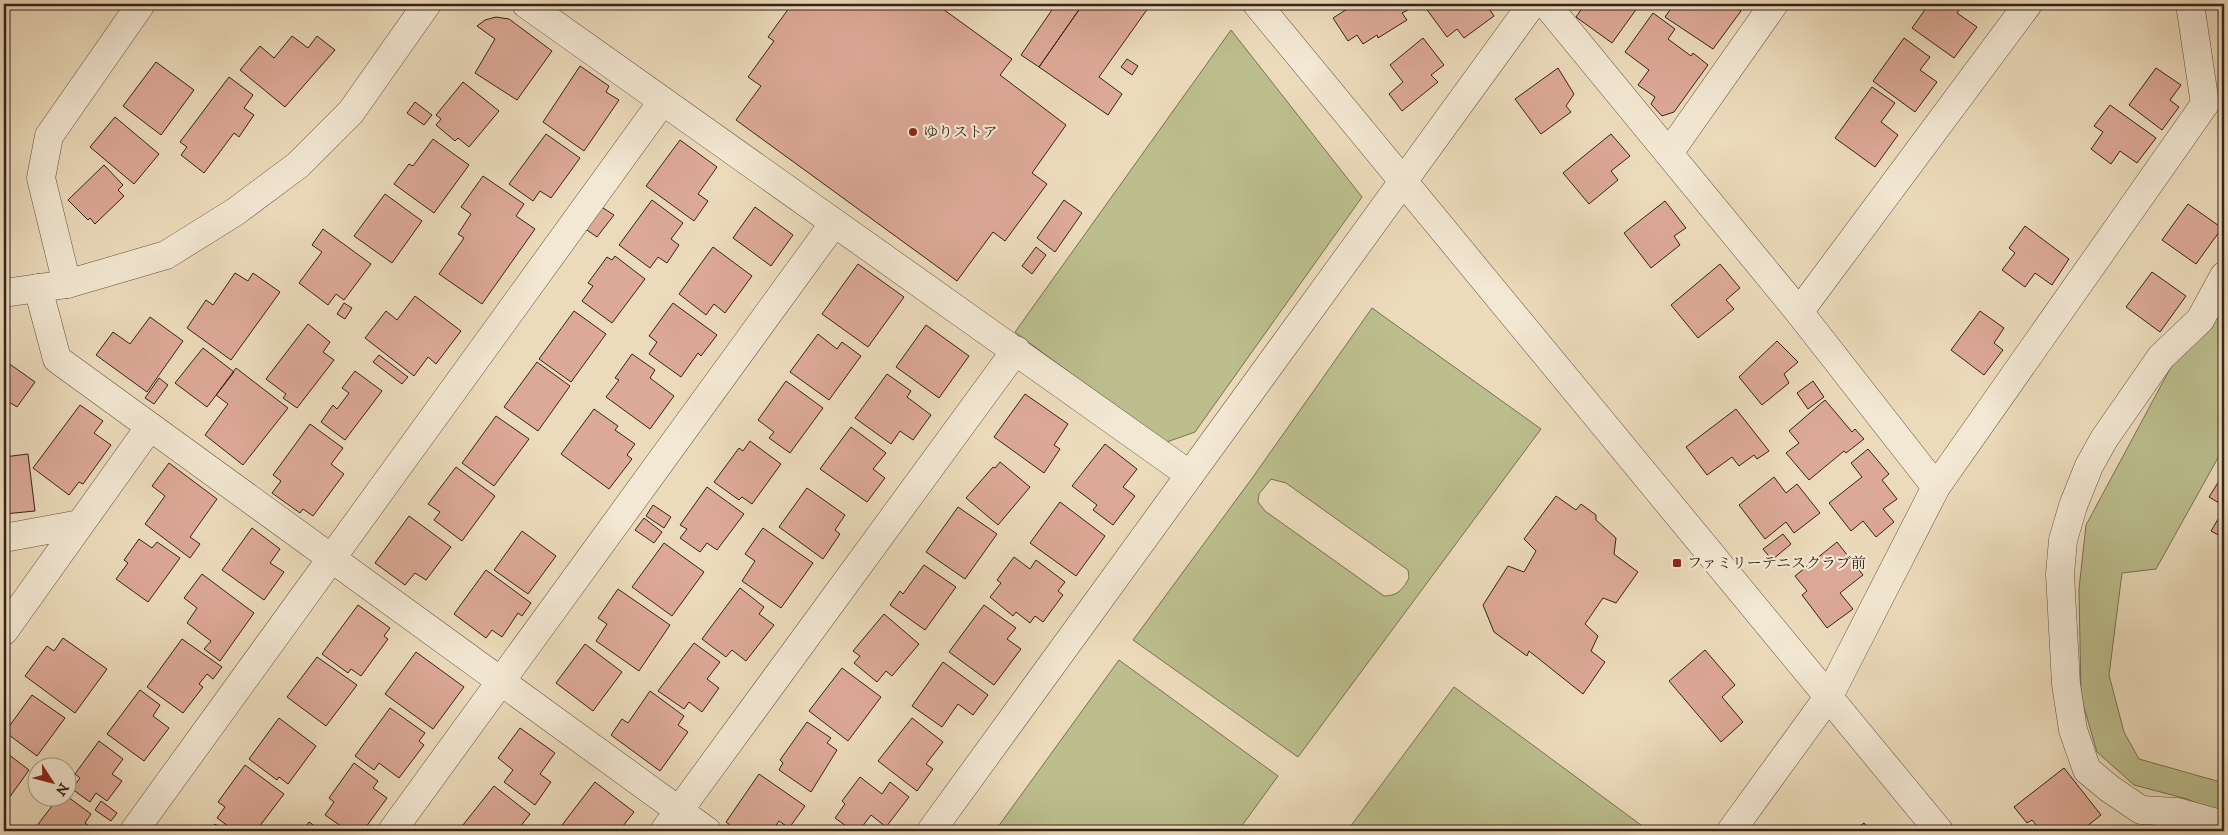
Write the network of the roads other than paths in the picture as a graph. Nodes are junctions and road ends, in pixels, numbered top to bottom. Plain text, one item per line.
1 (142, 4) edge
2 (427, 4) edge
3 (526, 4) edge
4 (1258, 4) edge
5 (1532, 4) edge
6 (1546, 4) edge
7 (1774, 4) edge
8 (2028, 4) edge
9 (2190, 4) edge
10 (662, 102) junction
11 (1669, 153) junction
12 (1403, 181) junction
13 (834, 223) junction
14 (2224, 276) edge
15 (67, 284) junction
16 (38, 288) junction
17 (4, 293) edge
18 (1799, 312) junction
19 (1016, 350) junction
20 (149, 428) junction
21 (1190, 475) junction
22 (1936, 487) junction
23 (80, 524) junction
24 (4, 538) edge
25 (331, 560) junction
26 (4, 631) edge
27 (500, 682) junction
28 (1828, 696) junction
29 (671, 821) edge
30 (2224, 828) edge
31 (134, 831) edge
32 (392, 831) edge
33 (707, 831) edge
34 (931, 831) edge
35 (1731, 831) edge
36 (1939, 831) edge

1 - 15 street
2 - 15 street
3 - 10 street
4 - 12 street
5 - 12 street
6 - 11 street
7 - 11 street
8 - 18 street
9 - 22 street
10 - 13 street
10 - 25 street
11 - 18 street
12 - 21 street
12 - 28 street
13 - 19 street
13 - 27 street
14 - 30 street
15 - 16 street
16 - 17 street
16 - 20 street
18 - 22 street
19 - 21 street
19 - 29 street
20 - 23 street
20 - 25 street
21 - 34 street
22 - 28 street
23 - 24 street
23 - 26 street
25 - 27 street
25 - 31 street
27 - 29 street
27 - 32 street
28 - 35 street
28 - 36 street
29 - 33 street

